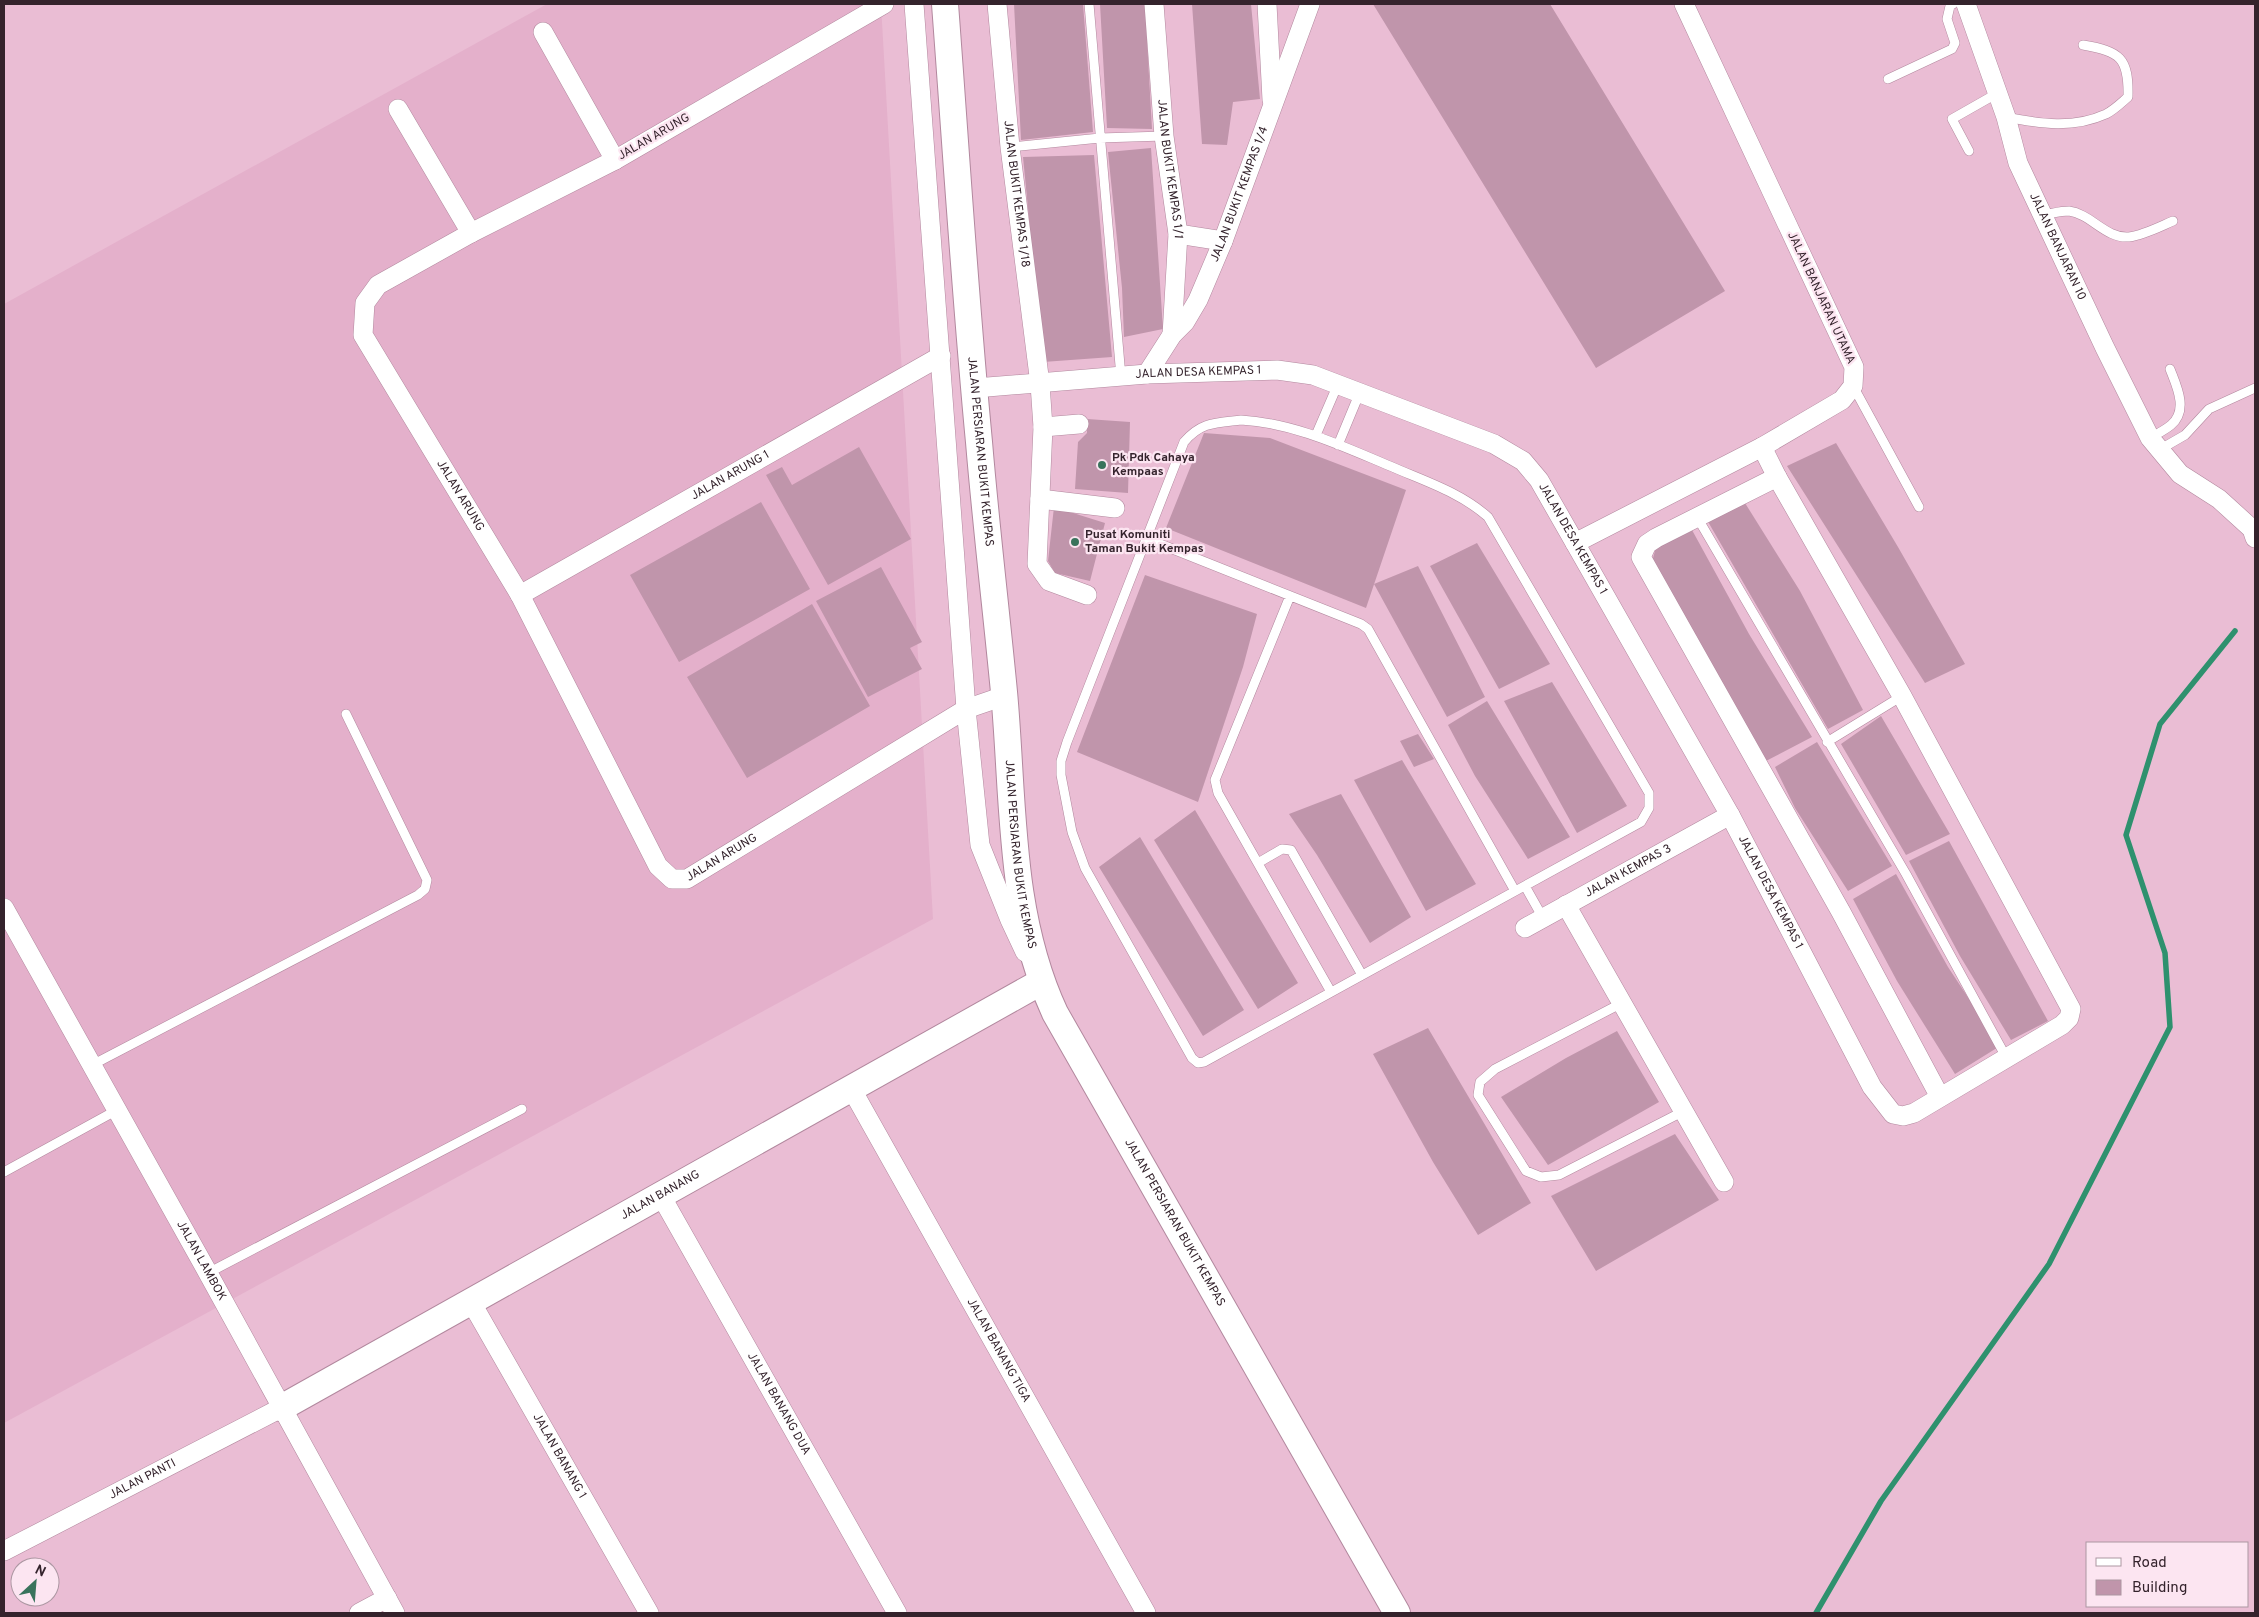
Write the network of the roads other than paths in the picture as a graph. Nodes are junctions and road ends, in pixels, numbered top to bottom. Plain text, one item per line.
1 (884, 4) edge
2 (914, 4) edge
3 (945, 4) edge
4 (997, 4) edge
5 (1089, 4) edge
6 (1154, 4) edge
7 (1267, 4) edge
8 (1310, 4) edge
9 (1684, 4) edge
10 (1954, 4) edge
11 (1966, 4) edge
12 (543, 32) dead end
13 (2083, 45) dead end
14 (1888, 79) dead end
15 (1996, 94) junction
16 (398, 109) dead end
17 (1272, 111) junction
18 (2006, 117) junction
19 (1164, 136) junction
20 (1100, 138) junction
21 (1010, 146) junction
22 (1969, 151) dead end
23 (615, 160) junction
24 (2041, 215) junction
25 (2173, 221) dead end
26 (471, 233) junction
27 (1178, 234) junction
28 (1223, 241) junction
29 (1172, 335) junction
30 (941, 356) junction
31 (2170, 369) dead end
32 (1147, 374) junction
33 (1122, 377) junction
34 (1040, 384) junction
35 (1338, 384) junction
36 (1853, 386) junction
37 (975, 388) junction
38 (2255, 388) edge
39 (1360, 392) junction
40 (1079, 424) dead end
41 (1043, 426) junction
42 (1316, 435) junction
43 (2154, 444) junction
44 (1338, 445) junction
45 (1762, 446) junction
46 (1777, 478) junction
47 (1040, 499) junction
48 (1919, 507) dead end
49 (1115, 508) dead end
50 (1697, 516) junction
51 (1145, 538) junction
52 (2255, 538) edge
53 (1576, 543) junction
54 (1087, 594) dead end
55 (520, 595) junction
56 (1290, 596) junction
57 (1004, 696) junction
58 (1902, 696) junction
59 (966, 709) junction
60 (346, 714) dead end
61 (1827, 742) junction
62 (1730, 815) junction
63 (1258, 863) junction
64 (1525, 886) junction
65 (1515, 891) junction
66 (1566, 905) junction
67 (4, 908) edge
68 (1543, 918) junction
69 (1525, 928) dead end
70 (1362, 975) junction
71 (1040, 982) junction
72 (1331, 992) junction
73 (1622, 1003) junction
74 (2006, 1057) junction
75 (92, 1066) junction
76 (851, 1088) junction
77 (1940, 1098) junction
78 (522, 1109) dead end
79 (117, 1110) junction
80 (1684, 1111) junction
81 (4, 1172) edge
82 (1724, 1182) dead end
83 (660, 1194) junction
84 (208, 1273) junction
85 (470, 1300) junction
86 (281, 1408) junction
87 (4, 1551) edge
88 (391, 1606) edge
89 (359, 1613) edge
90 (649, 1613) edge
91 (897, 1613) edge
92 (1146, 1613) edge
93 (1397, 1613) edge

1 - 23 street, JALAN ARUNG
2 - 30 street
3 - 37 street, JALAN PERSIARAN BUKIT KEMPAS
4 - 21 street, JALAN BUKIT KEMPAS 1/18
5 - 20 lane
6 - 19 street, JALAN BUKIT KEMPAS 1/1
7 - 17 street
8 - 17 street, JALAN BUKIT KEMPAS 1/4
9 - 36 street, JALAN BANJARAN UTAMA
10 - 14 lane
11 - 15 street, JALAN BANJARAN 10
12 - 23 street
13 - 18 lane
15 - 18 street, JALAN BANJARAN 10
15 - 22 lane
16 - 26 street
17 - 28 street, JALAN BUKIT KEMPAS 1/4
18 - 24 street, JALAN BANJARAN 10
19 - 20 lane
19 - 27 street, JALAN BUKIT KEMPAS 1/1
20 - 21 lane
20 - 33 lane
21 - 34 street, JALAN BUKIT KEMPAS 1/18
23 - 26 street, JALAN ARUNG
24 - 25 lane
24 - 43 street, JALAN BANJARAN 10
26 - 55 street, JALAN ARUNG
27 - 28 street
27 - 29 street, JALAN BUKIT KEMPAS 1/1
28 - 29 street, JALAN BUKIT KEMPAS 1/4
29 - 32 street, JALAN BUKIT KEMPAS 1/4
30 - 55 street, JALAN ARUNG 1
30 - 59 street
31 - 43 lane
32 - 33 street, JALAN DESA KEMPAS 1
32 - 35 street, JALAN DESA KEMPAS 1
33 - 34 street, JALAN DESA KEMPAS 1
34 - 37 street, JALAN DESA KEMPAS 1
34 - 41 street, JALAN BUKIT KEMPAS 1/18
35 - 39 street, JALAN DESA KEMPAS 1
35 - 42 lane
36 - 45 street
36 - 48 lane
37 - 57 street, JALAN PERSIARAN BUKIT KEMPAS
38 - 43 lane
39 - 44 lane
39 - 53 street, JALAN DESA KEMPAS 1
40 - 41 street
41 - 47 street, JALAN BUKIT KEMPAS 1/18
42 - 44 lane
42 - 51 lane
43 - 52 street, JALAN BANJARAN 10
44 - 64 lane
45 - 46 street
45 - 53 street
46 - 50 street
46 - 58 street
47 - 49 street
47 - 54 street, JALAN BUKIT KEMPAS 1/18
50 - 61 lane
50 - 77 street
51 - 56 lane
51 - 72 lane
53 - 62 street, JALAN DESA KEMPAS 1
55 - 59 street, JALAN ARUNG
56 - 63 lane
56 - 65 lane
57 - 59 street, JALAN ARUNG
57 - 71 street, JALAN PERSIARAN BUKIT KEMPAS
58 - 61 lane
58 - 74 street
59 - 71 street
60 - 75 lane
61 - 74 lane
62 - 66 street, JALAN KEMPAS 3
62 - 77 street, JALAN DESA KEMPAS 1
63 - 70 lane
63 - 72 lane
64 - 65 lane
64 - 68 lane
65 - 70 lane
66 - 68 street, JALAN KEMPAS 3
66 - 73 street
67 - 75 street, JALAN LAMBOK
68 - 69 street, JALAN KEMPAS 3
70 - 72 lane
71 - 76 street, JALAN BANANG
71 - 93 street, JALAN PERSIARAN BUKIT KEMPAS
73 - 80 street
73 - 80 lane
74 - 77 street
75 - 79 street, JALAN LAMBOK
76 - 83 street, JALAN BANANG
76 - 92 street, JALAN BANANG TIGA
78 - 84 lane
79 - 81 lane
79 - 84 street, JALAN LAMBOK
80 - 82 street
83 - 85 street, JALAN BANANG
83 - 91 street, JALAN BANANG DUA
84 - 86 street, JALAN LAMBOK
85 - 86 street, JALAN BANANG
85 - 90 street, JALAN BANANG 1
86 - 87 street, JALAN PANTI
86 - 88 street, JALAN LAMBOK
88 - 89 street

